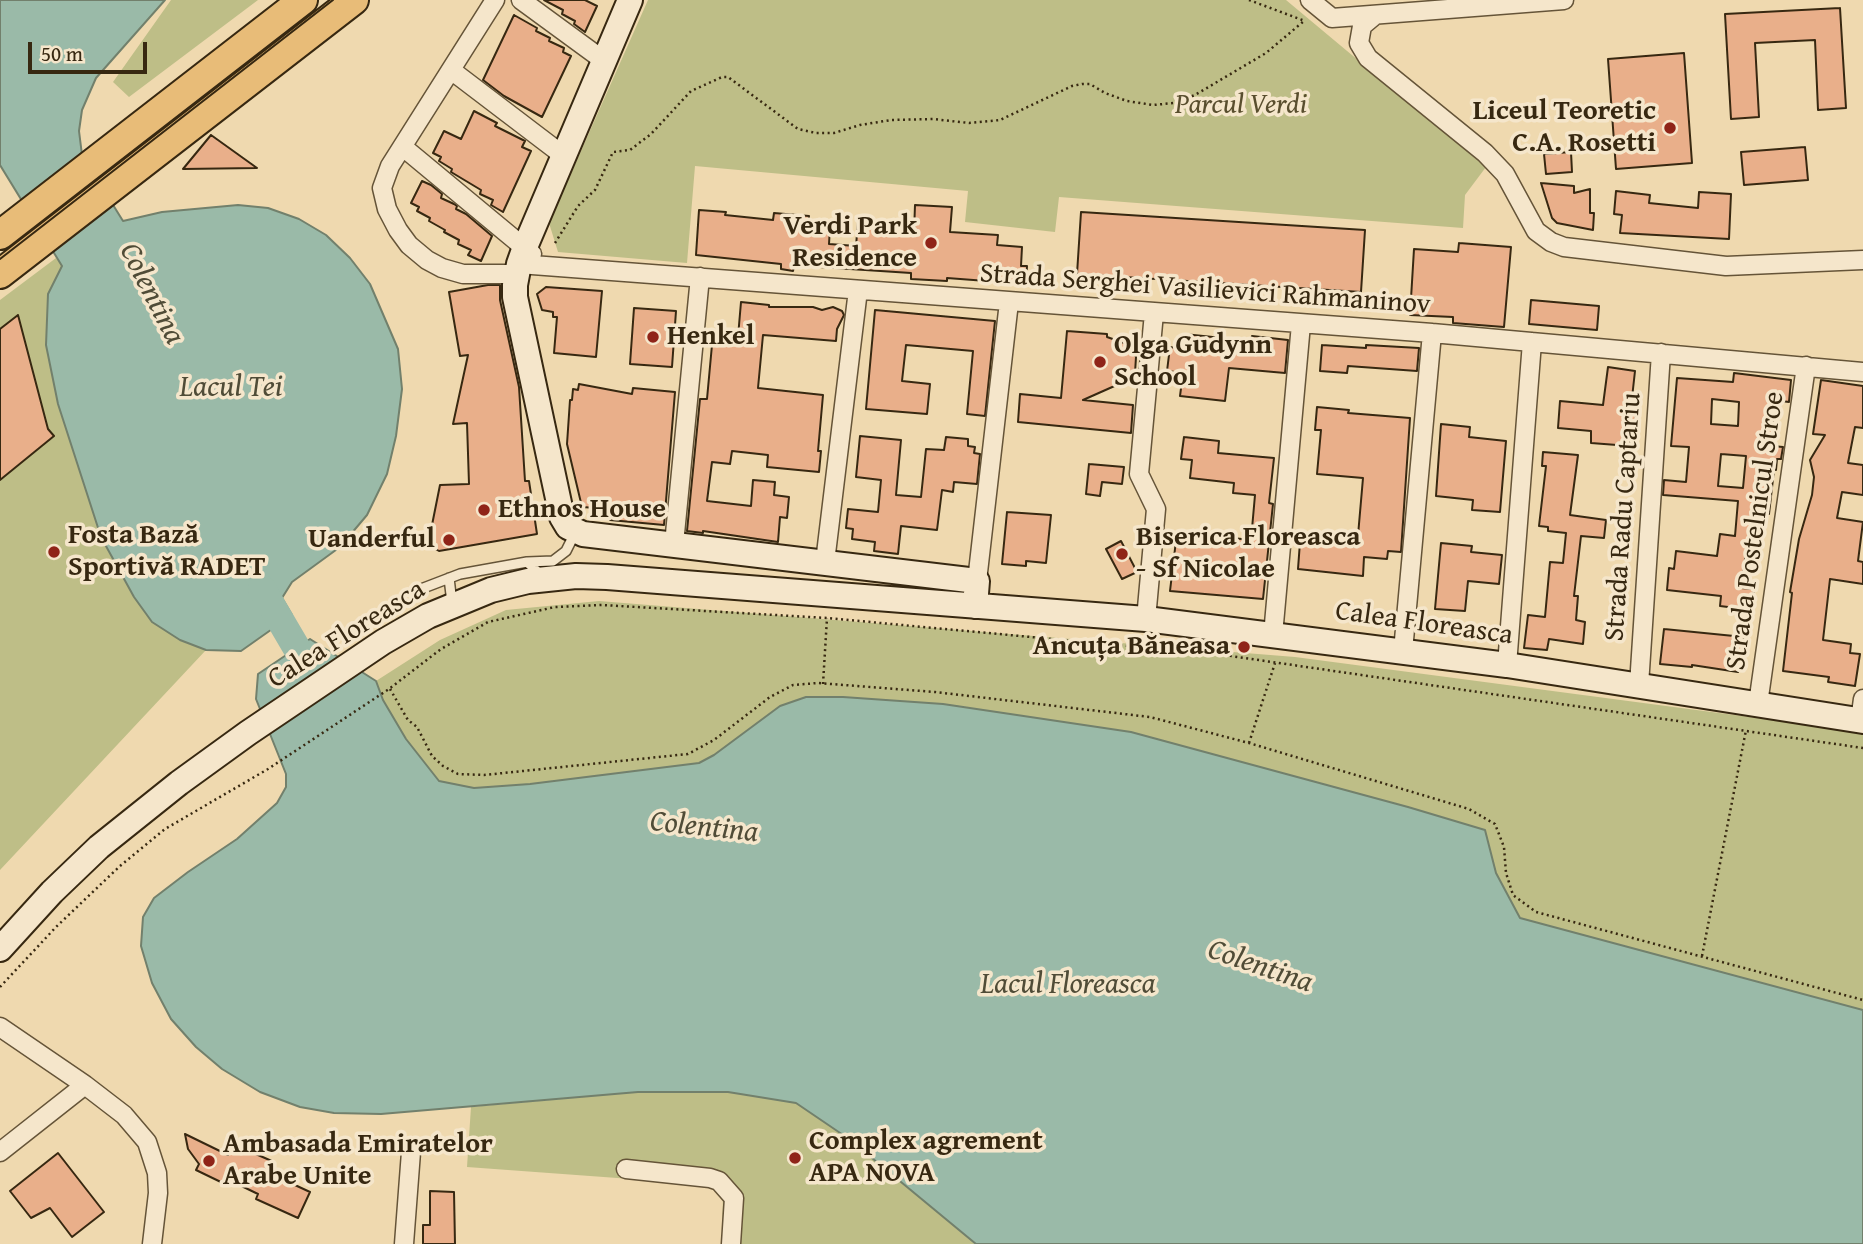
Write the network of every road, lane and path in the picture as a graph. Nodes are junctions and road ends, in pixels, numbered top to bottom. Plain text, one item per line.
1 (303, 0) edge
2 (354, 0) edge
3 (495, 0) edge
4 (521, 0) edge
5 (1249, 0) edge
6 (1310, 0) edge
7 (1564, 0) edge
8 (623, 3) edge
9 (1374, 16) junction
10 (603, 60) junction
11 (451, 70) junction
12 (403, 147) junction
13 (564, 156) junction
14 (0, 235) edge
15 (555, 243) dead end
16 (1863, 260) edge
17 (526, 263) junction
18 (0, 274) edge
19 (700, 277) junction
20 (858, 290) junction
21 (1009, 302) junction
22 (1154, 313) junction
23 (1301, 324) junction
24 (1432, 333) junction
25 (1532, 342) junction
26 (1661, 353) junction
27 (1806, 366) junction
28 (1863, 372) edge
29 (575, 531) junction
30 (674, 544) junction
31 (527, 562) junction
32 (825, 562) junction
33 (449, 578) junction
34 (545, 579) junction
35 (967, 580) junction
36 (413, 592) dead end
37 (453, 605) junction
38 (970, 605) junction
39 (827, 618) junction
40 (1146, 619) junction
41 (1273, 635) junction
42 (1403, 651) junction
43 (1275, 663) junction
44 (1507, 665) junction
45 (823, 684) junction
46 (1639, 685) junction
47 (389, 689) junction
48 (1758, 704) junction
49 (1862, 714) edge
50 (1746, 730) junction
51 (1249, 743) junction
52 (1863, 748) edge
53 (0, 949) edge
54 (1702, 956) junction
55 (0, 987) edge
56 (1863, 1000) edge
57 (0, 1027) edge
58 (85, 1086) junction
59 (0, 1152) edge
60 (411, 1152) dead end
61 (626, 1169) dead end
62 (152, 1244) edge
63 (404, 1244) edge
64 (731, 1244) edge

1 - 14 main road
2 - 18 main road
3 - 11 street
4 - 10 street
5 - 15 path
6 - 9 street
7 - 9 street
8 - 10 main road
9 - 16 street
10 - 13 main road
11 - 12 street
11 - 13 street
12 - 17 street
12 - 17 street, Strada Serghei Vasilievici Rahmaninov
13 - 17 main road
17 - 19 street, Strada Serghei Vasilievici Rahmaninov
17 - 29 main road
19 - 20 street, Strada Serghei Vasilievici Rahmaninov
19 - 30 street
20 - 21 street, Strada Serghei Vasilievici Rahmaninov
20 - 32 street
21 - 22 street, Strada Serghei Vasilievici Rahmaninov
21 - 35 street
22 - 23 street, Strada Serghei Vasilievici Rahmaninov
22 - 40 street
23 - 24 street, Strada Serghei Vasilievici Rahmaninov
23 - 41 street
24 - 25 street, Strada Serghei Vasilievici Rahmaninov
24 - 42 street
25 - 26 street, Strada Serghei Vasilievici Rahmaninov
25 - 44 street
26 - 27 street, Strada Serghei Vasilievici Rahmaninov
26 - 46 street, Strada Radu Captariu
27 - 28 street, Strada Serghei Vasilievici Rahmaninov
27 - 48 street, Strada Postelnicul Stroe
29 - 30 main road
29 - 31 lane
30 - 32 main road
31 - 33 lane
31 - 34 lane
32 - 35 main road
33 - 36 lane
33 - 37 lane
34 - 37 main road, Calea Floreasca
34 - 38 main road, Calea Floreasca
35 - 38 main road
37 - 53 main road, Calea Floreasca
38 - 40 main road, Calea Floreasca
39 - 43 path
39 - 45 path
39 - 47 path
40 - 41 main road, Calea Floreasca
41 - 42 main road, Calea Floreasca
42 - 44 main road, Calea Floreasca
43 - 50 path
43 - 51 path
44 - 46 main road, Calea Floreasca
45 - 47 path
45 - 51 path
46 - 48 main road, Calea Floreasca
47 - 55 path
48 - 49 main road, Calea Floreasca
50 - 52 path
50 - 54 path
51 - 54 path
54 - 56 path
57 - 58 street
58 - 59 street
58 - 62 street
60 - 63 street
61 - 64 street

